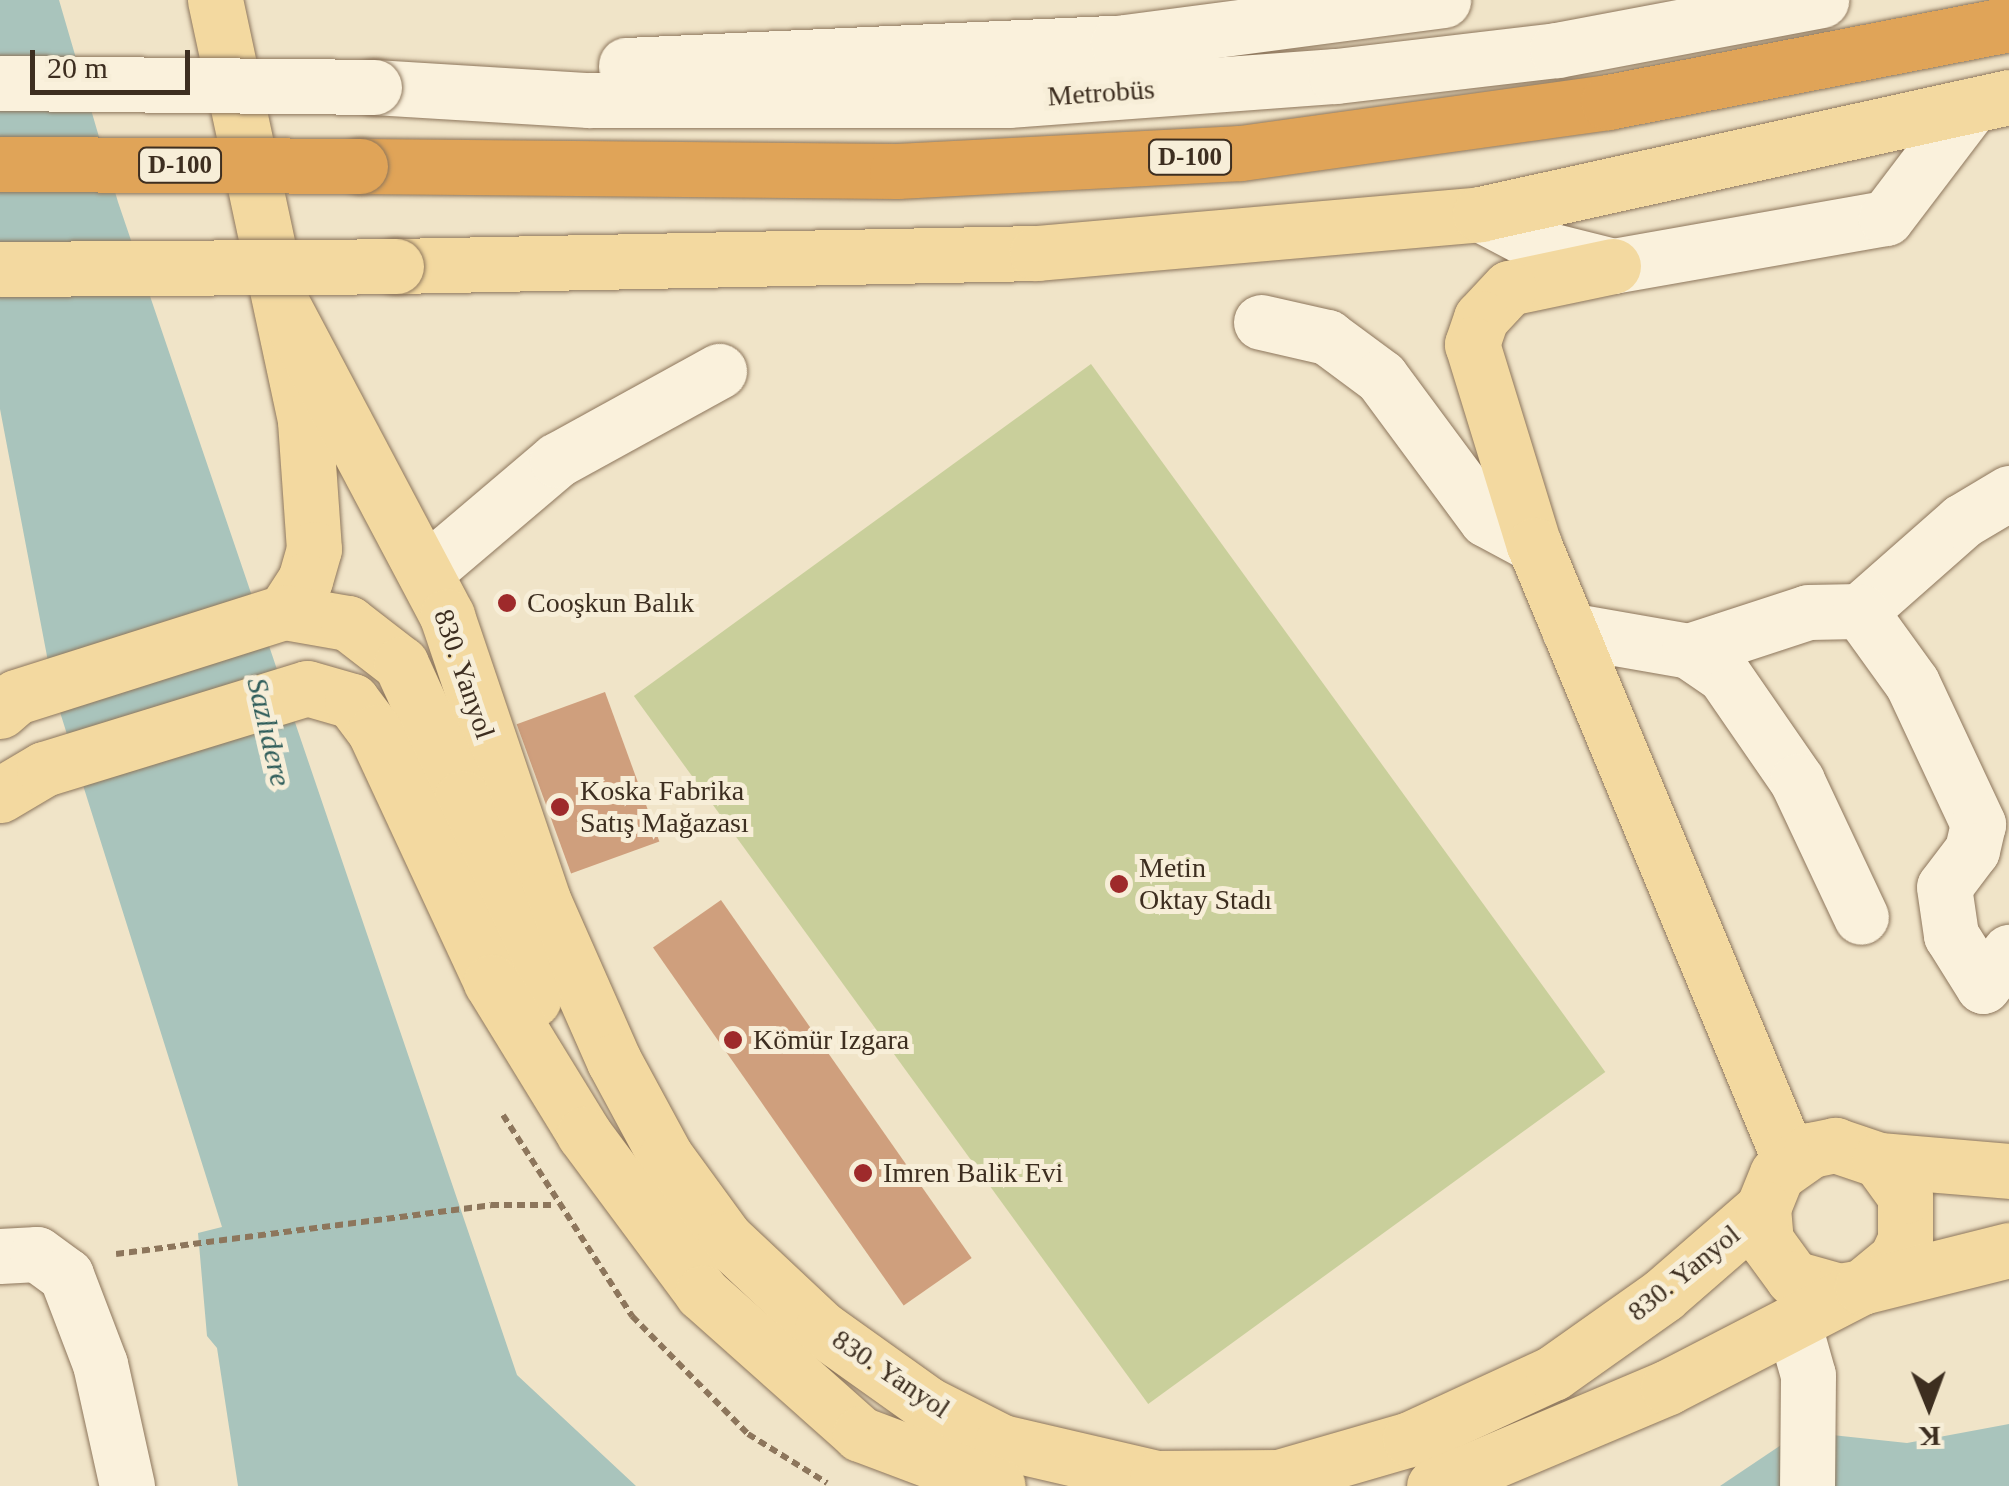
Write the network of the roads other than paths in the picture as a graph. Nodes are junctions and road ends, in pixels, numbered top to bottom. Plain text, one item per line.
1 (214, 0) edge
2 (1443, 0) edge
3 (1821, 0) edge
4 (2009, 24) edge
5 (0, 82) edge
6 (374, 87) junction
7 (1996, 106) edge
8 (0, 164) edge
9 (1480, 214) junction
10 (1613, 266) junction
11 (0, 269) edge
12 (282, 304) junction
13 (1262, 322) dead end
14 (719, 371) dead end
15 (2009, 493) edge
16 (1534, 545) junction
17 (424, 572) junction
18 (1860, 611) junction
19 (284, 612) junction
20 (1570, 630) junction
21 (1689, 651) junction
22 (5, 701) edge
23 (22, 782) edge
24 (1861, 918) dead end
25 (2009, 952) edge
26 (584, 1134) junction
27 (1879, 1160) junction
28 (1790, 1161) junction
29 (2009, 1172) edge
30 (1762, 1208) junction
31 (2009, 1250) edge
32 (0, 1256) edge
33 (1862, 1287) junction
34 (1793, 1322) junction
35 (127, 1486) edge
36 (998, 1486) edge
37 (1434, 1486) edge
38 (1807, 1486) edge

1 - 12 main road
2 - 6 street, Metrobüs
3 - 6 street, Metrobüs
4 - 8 highway, D-100, bridge
5 - 6 street, Metrobüs, bridge
7 - 9 main road
7 - 10 street
9 - 10 street
9 - 11 main road, bridge
10 - 16 main road
12 - 17 main road, 830. Yanyol
12 - 19 main road
13 - 16 street
14 - 17 street
15 - 18 street
16 - 20 main road
17 - 30 main road, 830. Yanyol
18 - 21 street
18 - 25 street
19 - 22 main road
19 - 26 main road
20 - 21 street
20 - 28 main road
21 - 24 street
23 - 26 main road
26 - 36 main road, 830. Yanyol
27 - 28 main road
27 - 29 main road
27 - 33 main road
28 - 30 main road, 830. Yanyol
30 - 33 main road
31 - 33 main road
32 - 35 street
33 - 34 main road
34 - 37 main road
34 - 38 street

